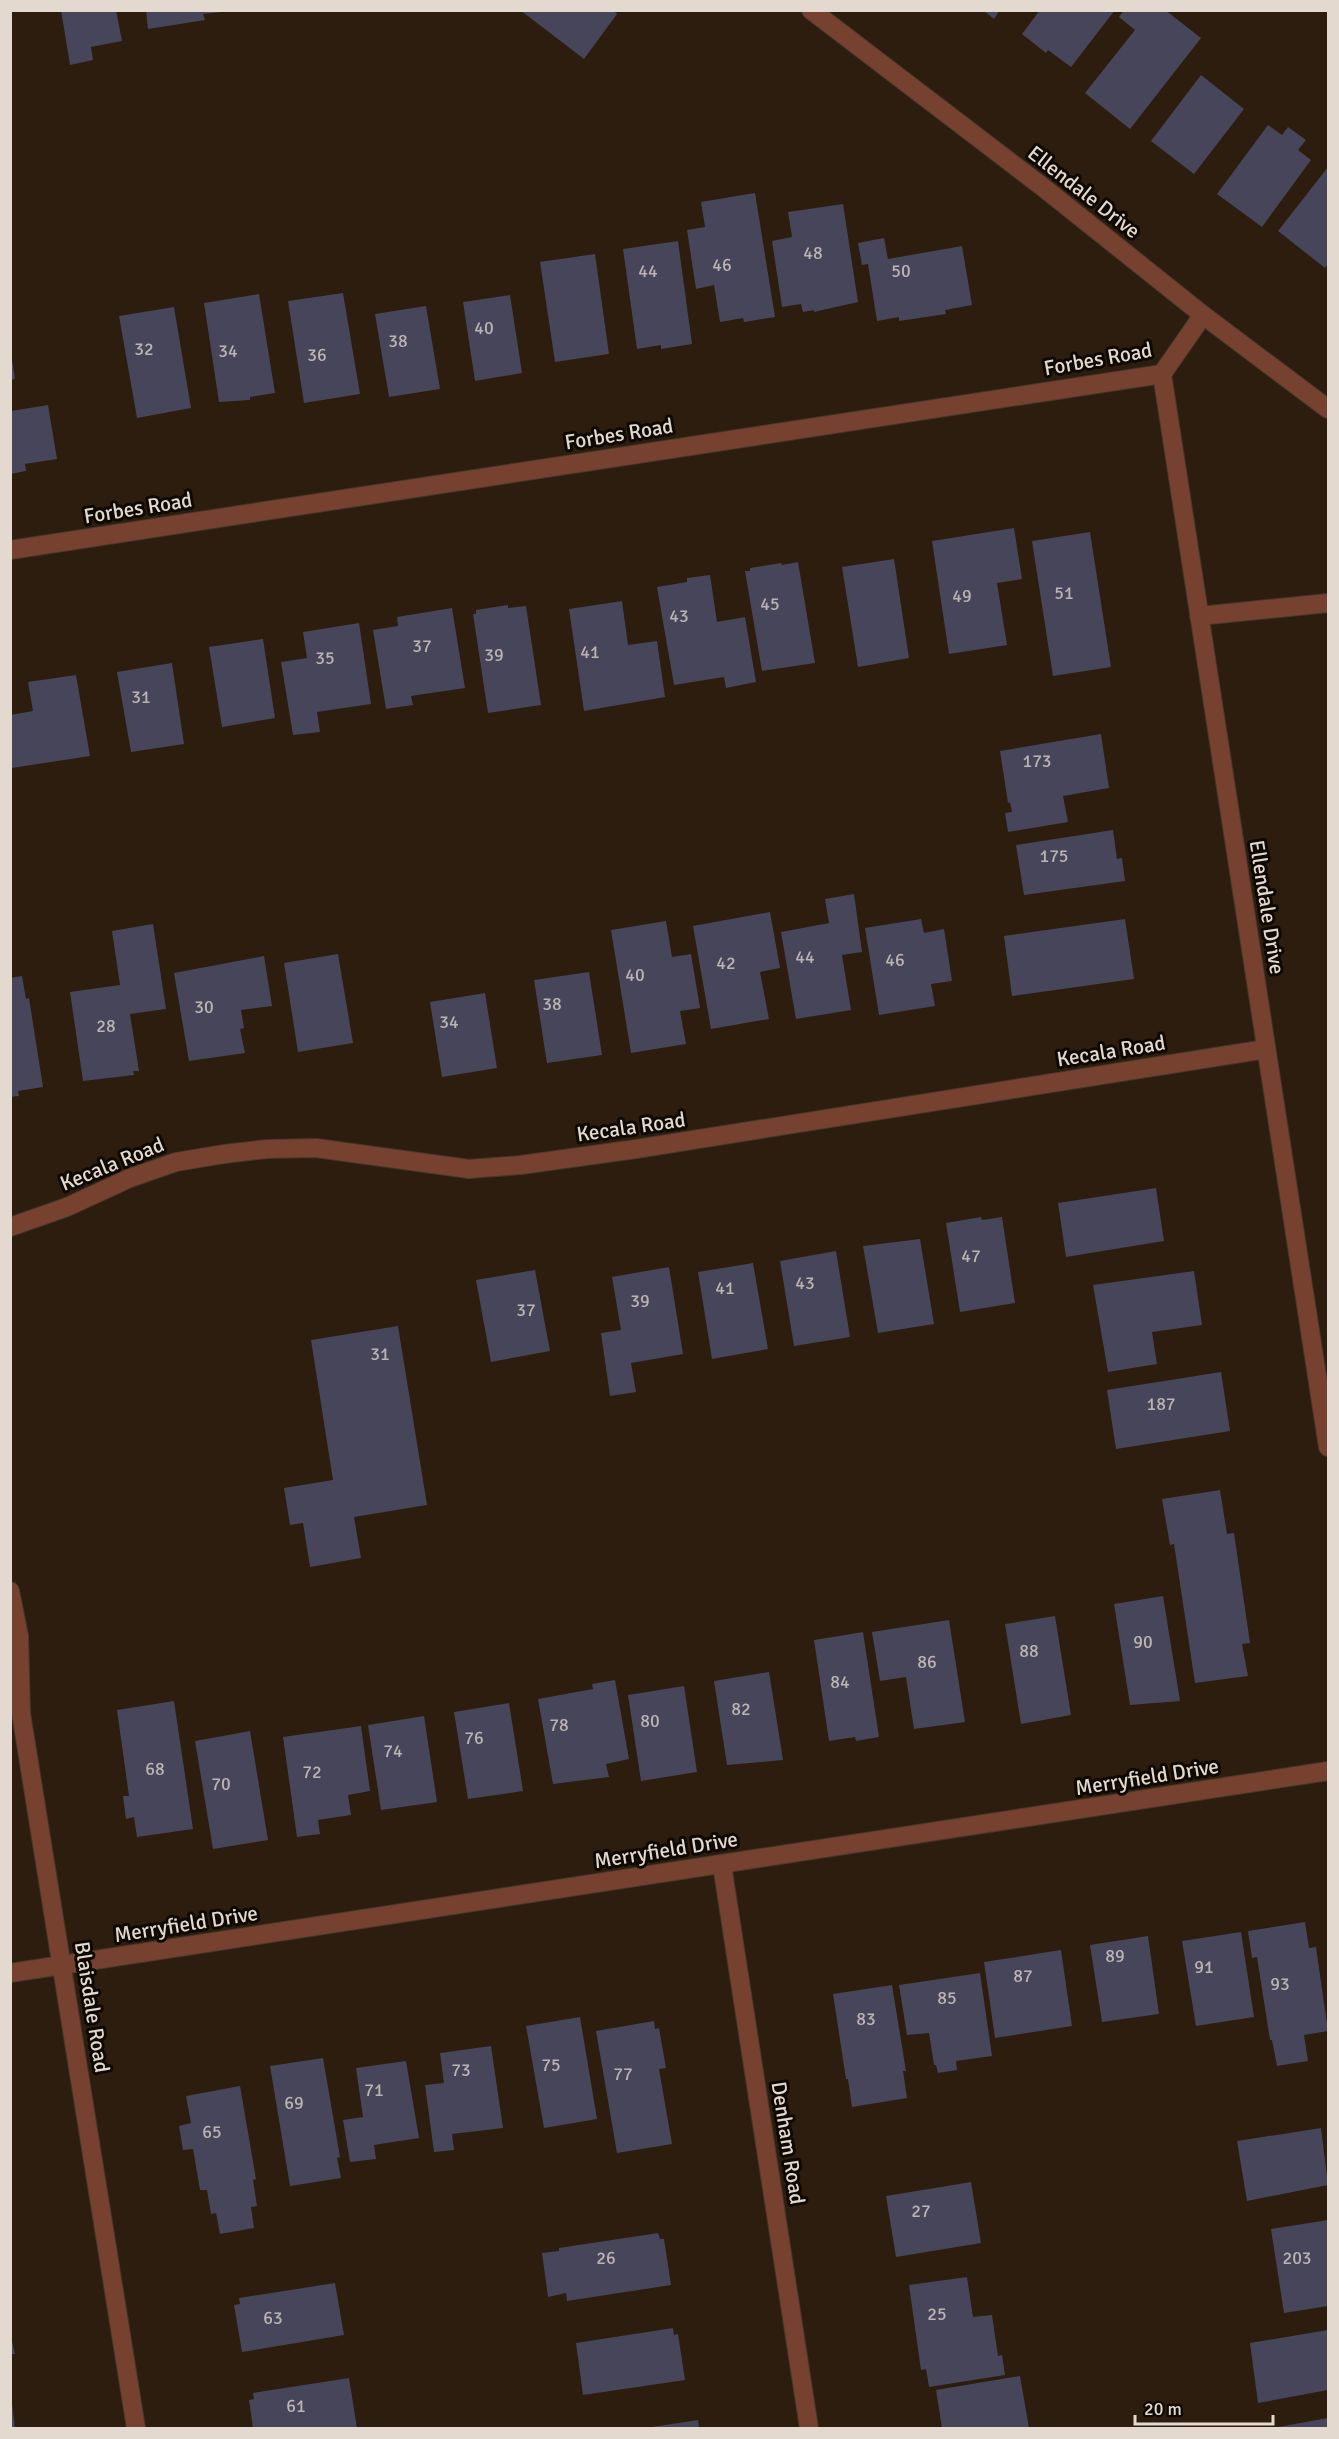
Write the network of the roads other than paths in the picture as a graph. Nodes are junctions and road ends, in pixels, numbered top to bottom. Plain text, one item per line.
1 (812, 10) edge
2 (1203, 315) junction
3 (1162, 374) junction
4 (1329, 409) edge
5 (10, 550) edge
6 (1329, 603) edge
7 (1200, 616) junction
8 (1266, 1049) junction
9 (10, 1227) edge
10 (1329, 1447) edge
11 (10, 1592) edge
12 (1329, 1771) edge
13 (722, 1865) junction
14 (62, 1966) junction
15 (10, 1973) edge
16 (136, 2428) edge
17 (809, 2428) edge

1 - 2 street, Ellendale Drive
2 - 3 street, Forbes Road
2 - 4 street, Ellendale Drive
3 - 5 street, Forbes Road
3 - 7 street, Ellendale Drive
6 - 7 street
7 - 8 street, Ellendale Drive
8 - 9 street, Kecala Road
8 - 10 street, Ellendale Drive
11 - 14 street, Blaisdale Road
12 - 13 street, Merryfield Drive
13 - 14 street, Merryfield Drive
13 - 17 street, Denham Road
14 - 15 street, Merryfield Drive
14 - 16 street, Blaisdale Road

